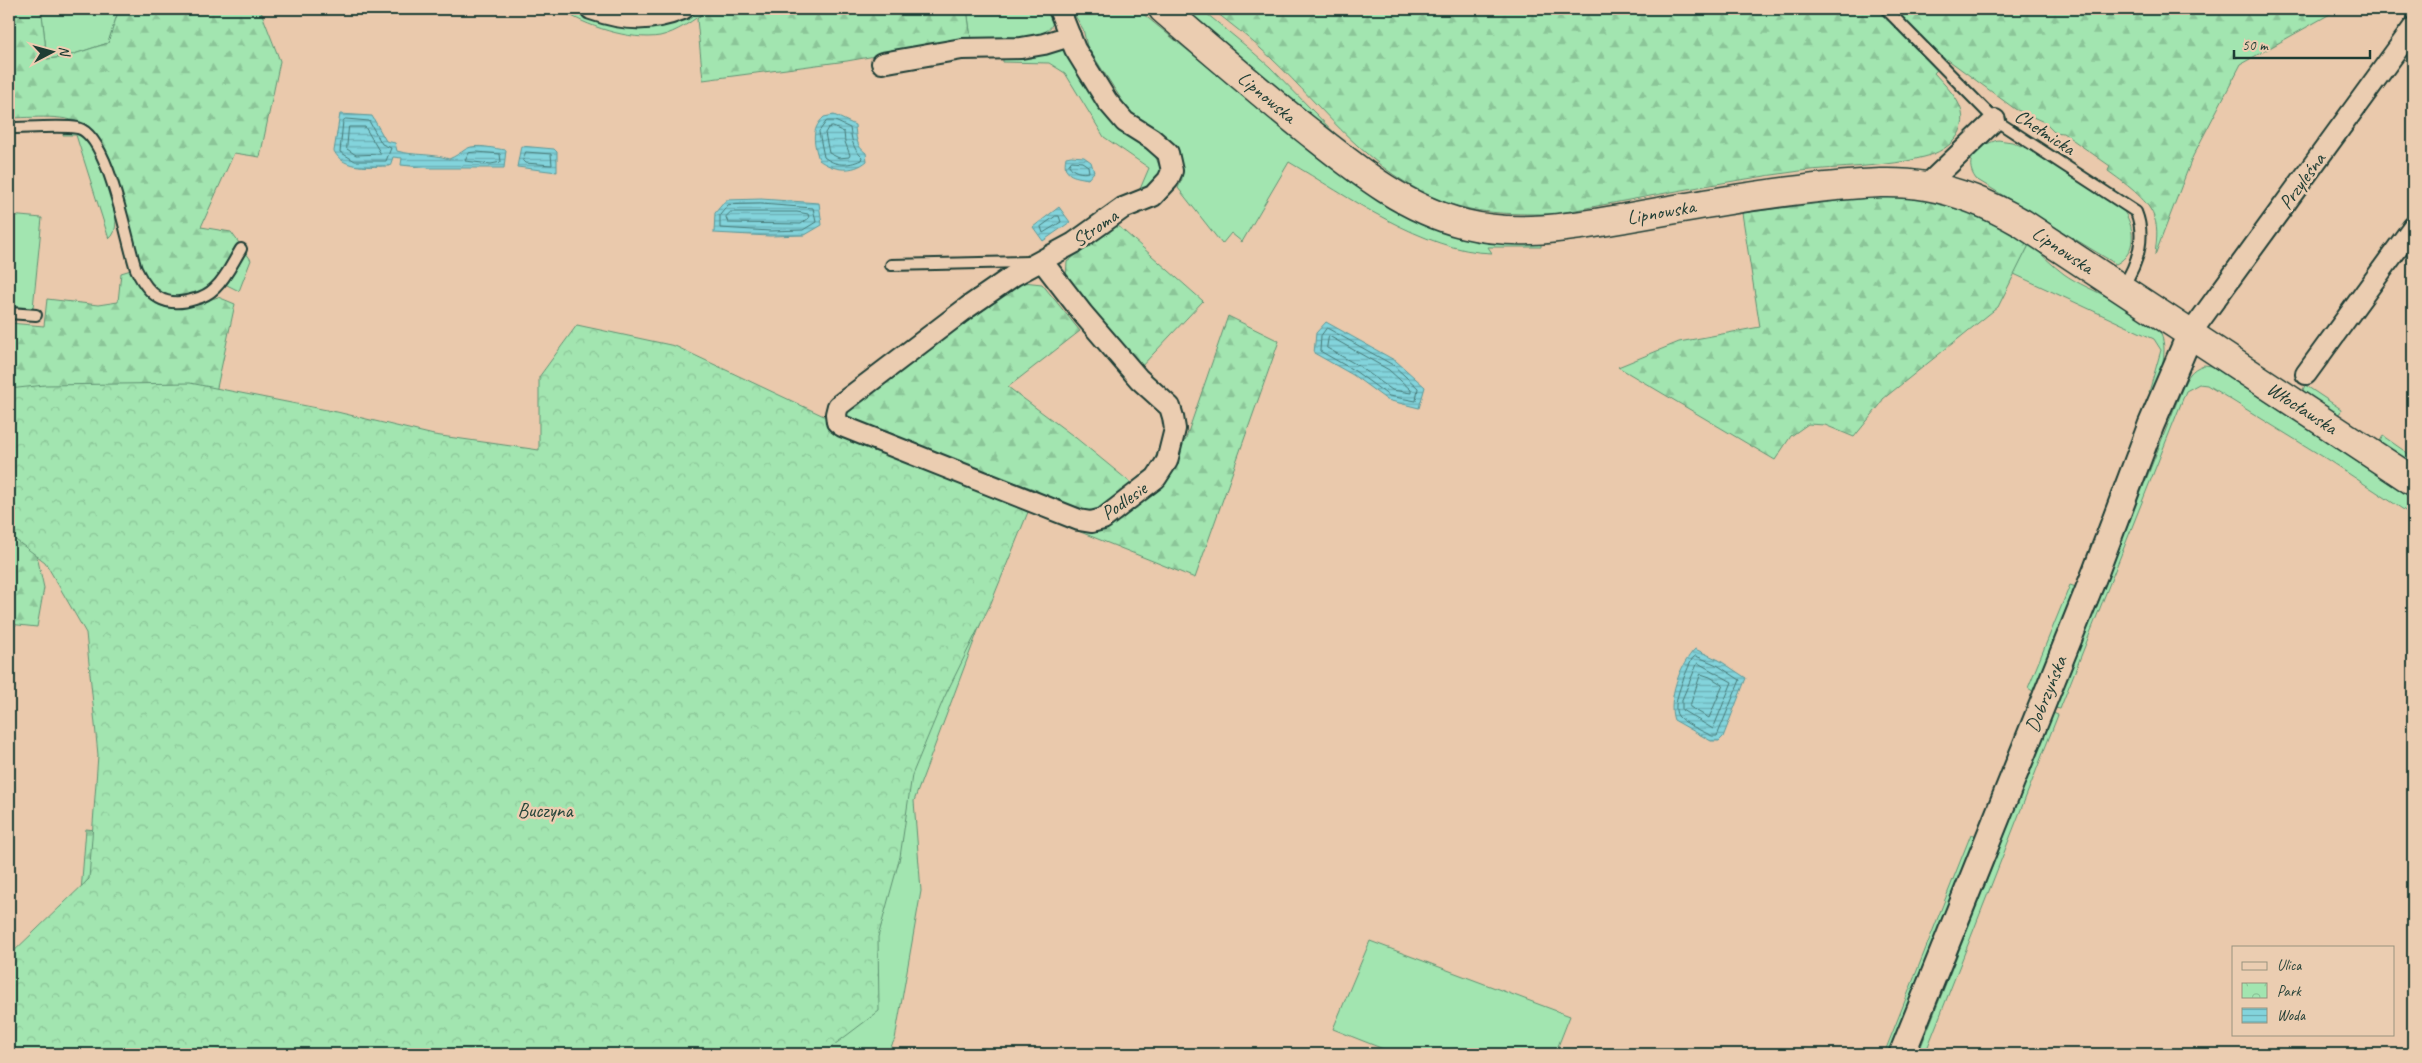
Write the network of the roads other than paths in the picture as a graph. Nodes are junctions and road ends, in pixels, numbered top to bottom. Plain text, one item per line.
1 (591, 9) edge
2 (683, 9) edge
3 (1059, 9) edge
4 (1163, 9) edge
5 (1886, 9) edge
6 (2413, 28) edge
7 (1070, 36) junction
8 (882, 63) dead end
9 (1995, 120) junction
10 (9, 128) edge
11 (1926, 186) junction
12 (2413, 227) edge
13 (241, 249) dead end
14 (1042, 261) junction
15 (891, 265) dead end
16 (2121, 289) junction
17 (9, 313) edge
18 (36, 315) dead end
19 (2190, 334) junction
20 (2306, 374) dead end
21 (847, 400) joint
22 (2413, 481) edge
23 (1902, 1054) edge

1 - 2 street
3 - 7 street, Stroma
4 - 11 main road, Lipnowska
5 - 9 lane, Chełmicka
6 - 19 street, Przyleśna
7 - 8 street
7 - 14 street, Stroma
9 - 11 street
9 - 16 lane, Chełmicka
10 - 13 lane
11 - 16 main road, Lipnowska
12 - 20 street
14 - 15 lane
14 - 21 street, Stroma
14 - 21 street, Podlesie
16 - 19 main road, Lipnowska
17 - 18 lane
19 - 22 main road, Włocławska
19 - 23 street, Dobrzyńska

